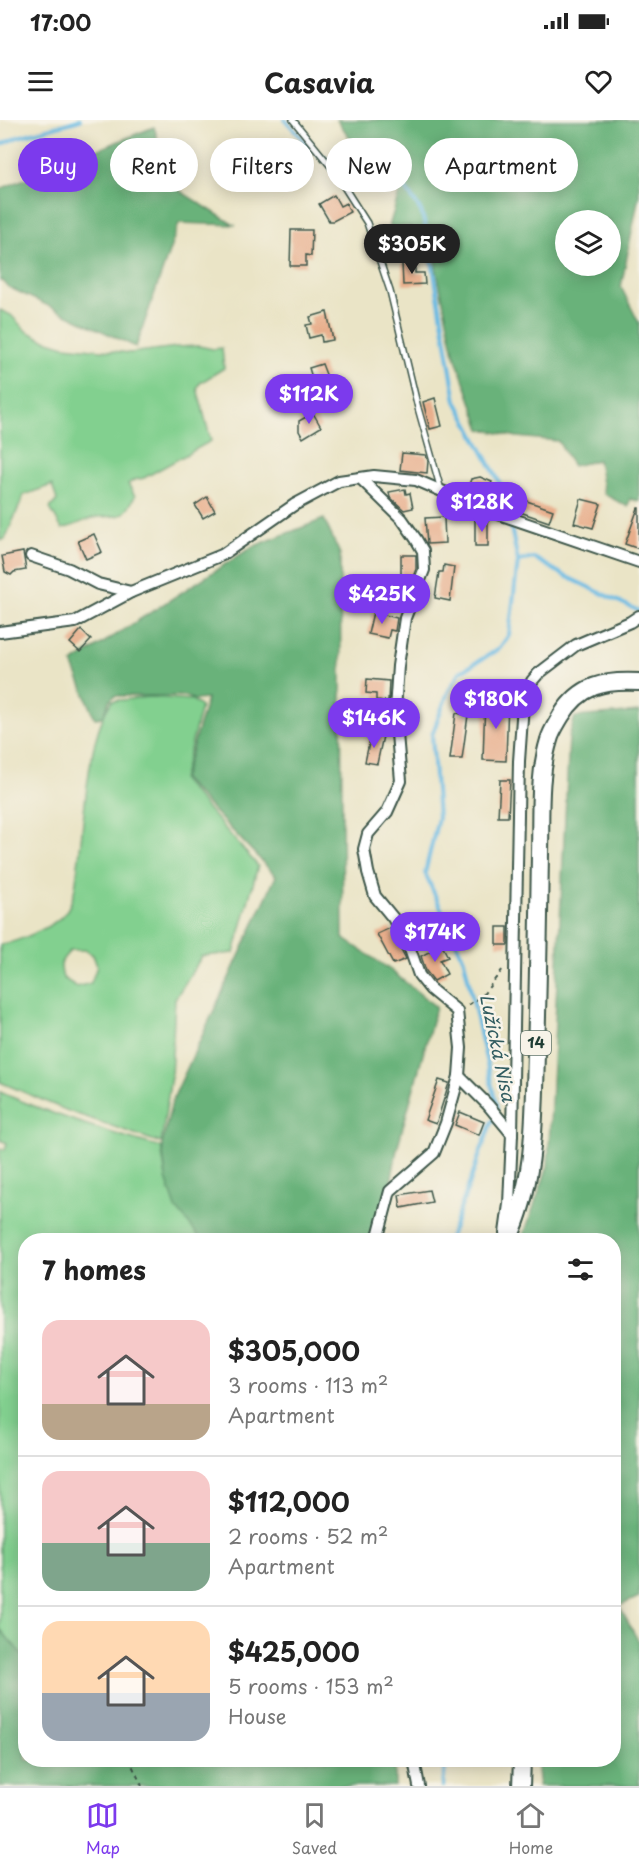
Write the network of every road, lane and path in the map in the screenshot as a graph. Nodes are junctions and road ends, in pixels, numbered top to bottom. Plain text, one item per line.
1 (293, 120) edge
2 (360, 478) junction
3 (441, 490) junction
4 (31, 556) dead end
5 (639, 562) edge
6 (131, 592) junction
7 (639, 616) edge
8 (0, 632) edge
9 (639, 682) edge
10 (516, 947) junction
11 (457, 1011) junction
12 (459, 1076) junction
13 (512, 1134) junction
14 (379, 1233) edge
15 (507, 1233) edge
16 (509, 1233) edge
17 (133, 1767) edge
18 (415, 1767) edge
19 (522, 1767) edge
20 (142, 1786) edge
21 (419, 1786) edge
22 (521, 1786) edge

1 - 3 lane
2 - 3 street
2 - 6 street
2 - 11 street
3 - 5 street
4 - 6 street
6 - 8 street
7 - 10 street
9 - 16 main road, 14
10 - 11 path
10 - 13 street
11 - 12 street
12 - 13 street
12 - 14 street
13 - 15 street
17 - 20 path
18 - 21 street
19 - 22 main road

